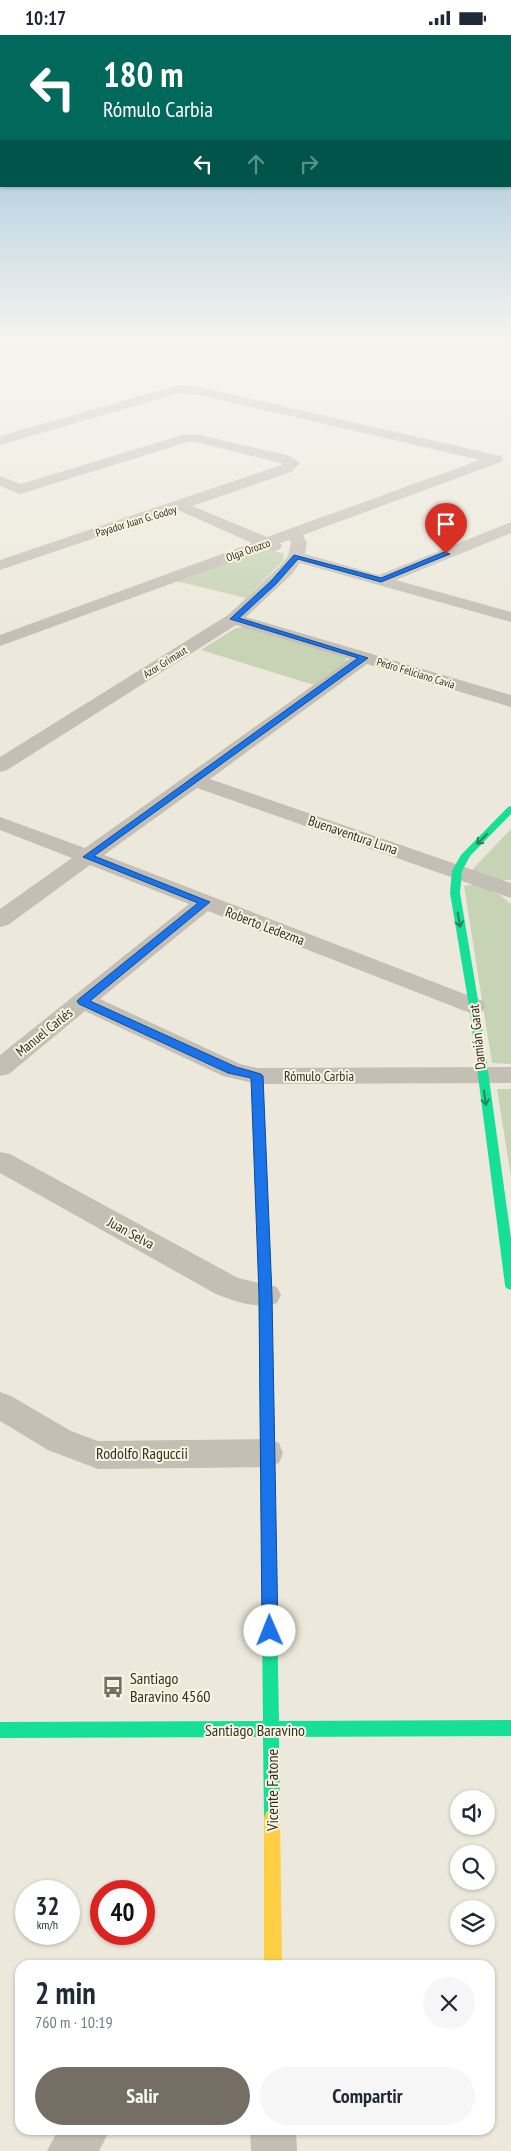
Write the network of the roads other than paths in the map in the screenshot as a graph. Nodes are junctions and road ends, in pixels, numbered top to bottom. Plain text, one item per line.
1 (185, 439) edge
2 (197, 439) edge
3 (406, 439) edge
4 (503, 461) edge
5 (0, 480) edge
6 (20, 489) junction
7 (0, 495) edge
8 (178, 505) junction
9 (511, 527) edge
10 (266, 543) junction
11 (296, 547) junction
12 (0, 565) edge
13 (381, 580) junction
14 (511, 617) edge
15 (234, 619) junction
16 (0, 641) edge
17 (364, 658) junction
18 (511, 701) edge
19 (0, 766) edge
20 (194, 780) junction
21 (511, 809) edge
22 (0, 823) edge
23 (88, 857) junction
24 (457, 871) junction
25 (511, 891) edge
26 (205, 902) junction
27 (0, 920) edge
28 (83, 1001) junction
29 (474, 1006) junction
30 (0, 1068) edge
31 (482, 1075) junction
32 (511, 1075) edge
33 (257, 1076) junction
34 (0, 1161) edge
35 (511, 1285) edge
36 (266, 1295) junction
37 (0, 1405) edge
38 (268, 1453) junction
39 (511, 1728) edge
40 (0, 1730) edge
41 (272, 1730) junction
42 (273, 1960) edge
43 (83, 2135) edge
44 (274, 2135) edge
45 (70, 2151) edge
46 (274, 2151) edge

1 - 6 street
2 - 8 street
3 - 4 street
4 - 11 street, Olga Orozco
5 - 6 street
6 - 7 street
8 - 10 street, Payador Juan G. Godoy
8 - 12 street, Payador Juan G. Godoy
9 - 13 street
10 - 11 street, Olga Orozco
10 - 16 street, Olga Orozco
11 - 13 street
11 - 15 street, Azor Grimaut
13 - 14 street
15 - 17 street, Pedro Feliciano Cavia
15 - 19 street, Azor Grimaut
17 - 18 street, Pedro Feliciano Cavia
17 - 20 street
20 - 23 street
20 - 24 street, Buenaventura Luna
21 -> 24 main road, Damián Garat
22 - 23 street, Roberto Ledezma
23 - 26 street, Roberto Ledezma
23 - 27 street
24 - 25 street, Buenaventura Luna
24 -> 29 main road, Damián Garat
26 - 28 street, Manuel Carlés
26 - 29 street, Roberto Ledezma
28 - 30 street, Manuel Carlés
28 - 33 street, Rómulo Carbia
29 - 31 main road, Damián Garat
31 - 32 street, Rómulo Carbia
31 - 33 street, Rómulo Carbia
31 -> 35 main road, Damián Garat
33 - 36 main road, Vicente Fatone
34 - 36 street, Juan Selva
36 - 38 main road, Vicente Fatone
37 - 38 street, Rodolfo Raguccii
38 - 41 main road, Vicente Fatone
39 - 41 main road, Santiago Baravino
40 - 41 main road, Santiago Baravino
41 - 42 main road, Vicente Fatone
43 - 45 street
44 - 46 street

